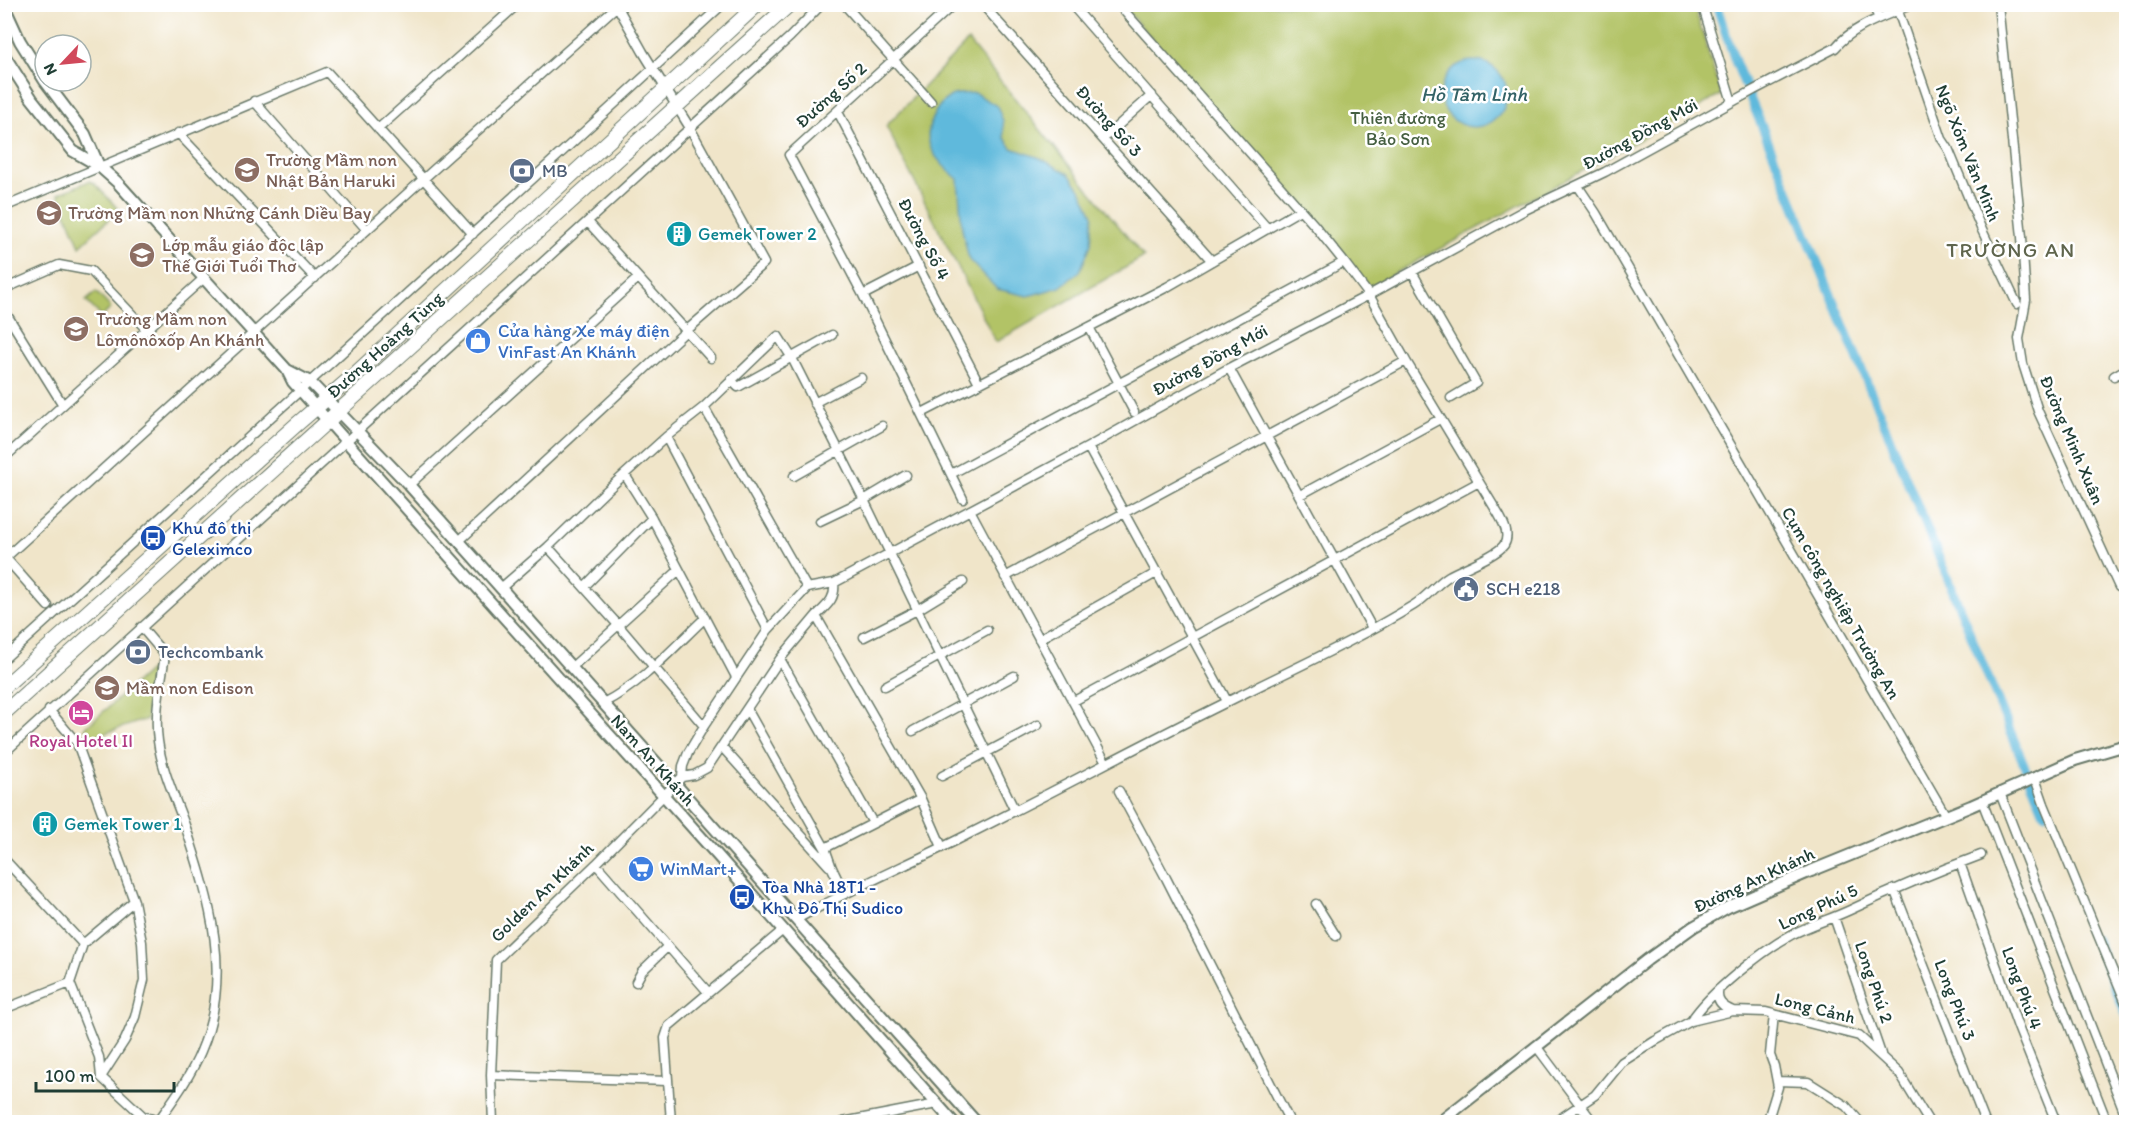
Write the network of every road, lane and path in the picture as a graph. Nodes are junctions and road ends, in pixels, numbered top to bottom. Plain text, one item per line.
1 (518, 4) edge
2 (723, 4) edge
3 (758, 4) edge
4 (790, 4) edge
5 (822, 4) edge
6 (844, 4) edge
7 (954, 4) edge
8 (982, 4) edge
9 (1071, 4) edge
10 (1118, 4) edge
11 (1702, 4) edge
12 (1872, 4) edge
13 (1913, 4) edge
14 (1998, 4) edge
15 (617, 5) edge
16 (4, 6) edge
17 (1898, 11) junction
18 (1879, 18) junction
19 (4, 55) edge
20 (894, 60) junction
21 (33, 62) edge
22 (653, 69) junction
23 (666, 88) junction
24 (54, 93) edge
25 (1152, 95) junction
26 (1736, 100) junction
27 (254, 101) junction
28 (931, 102) dead end
29 (677, 106) junction
30 (838, 112) junction
31 (690, 128) junction
32 (378, 129) junction
33 (178, 133) junction
34 (1103, 139) junction
35 (99, 166) junction
36 (423, 179) junction
37 (1578, 186) junction
38 (4, 207) edge
39 (1300, 210) junction
40 (588, 222) junction
41 (1268, 229) junction
42 (367, 230) junction
43 (473, 234) junction
44 (1212, 261) junction
45 (1344, 262) junction
46 (920, 266) junction
47 (1412, 272) junction
48 (204, 278) junction
49 (315, 278) junction
50 (638, 278) junction
51 (4, 289) edge
52 (863, 295) junction
53 (1369, 295) junction
54 (2017, 304) dead end
55 (4, 309) edge
56 (1089, 327) junction
57 (147, 330) junction
58 (686, 331) junction
59 (253, 334) junction
60 (832, 336) dead end
61 (711, 358) dead end
62 (792, 358) junction
63 (1406, 361) junction
64 (1229, 368) junction
65 (2127, 369) edge
66 (287, 370) junction
67 (2114, 376) dead end
68 (861, 378) dead end
69 (731, 380) junction
70 (310, 382) junction
71 (979, 383) junction
72 (1119, 384) junction
73 (300, 390) junction
74 (1451, 398) dead end
75 (322, 403) junction
76 (814, 403) junction
77 (63, 405) junction
78 (704, 407) junction
79 (1134, 412) dead end
80 (922, 413) junction
81 (334, 416) junction
82 (1440, 419) junction
83 (882, 426) dead end
84 (357, 430) junction
85 (1267, 436) junction
86 (666, 437) junction
87 (346, 440) junction
88 (1088, 447) junction
89 (6, 452) edge
90 (839, 452) junction
91 (951, 474) junction
92 (625, 475) junction
93 (906, 475) dead end
94 (794, 476) dead end
95 (1479, 482) junction
96 (409, 485) junction
97 (1300, 495) junction
98 (963, 499) dead end
99 (864, 500) junction
100 (970, 510) junction
101 (1125, 514) junction
102 (437, 516) junction
103 (652, 518) junction
104 (820, 521) dead end
105 (424, 528) junction
106 (459, 541) junction
107 (548, 547) junction
108 (889, 552) junction
109 (5, 557) edge
110 (1335, 560) junction
111 (679, 570) junction
112 (1158, 572) junction
113 (1005, 577) junction
114 (963, 582) dead end
115 (834, 583) junction
116 (584, 587) junction
117 (501, 588) junction
118 (807, 588) junction
119 (2127, 591) edge
120 (48, 606) dead end
121 (917, 610) junction
122 (816, 616) junction
123 (705, 618) junction
124 (619, 626) junction
125 (141, 627) junction
126 (1372, 628) junction
127 (768, 630) junction
128 (987, 630) dead end
129 (1192, 637) junction
130 (864, 638) dead end
131 (1039, 639) junction
132 (940, 656) junction
133 (4, 659) edge
134 (780, 659) junction
135 (572, 667) junction
136 (653, 667) junction
137 (1014, 676) dead end
138 (736, 677) junction
139 (885, 686) dead end
140 (4, 687) edge
141 (1074, 701) junction
142 (1227, 702) junction
143 (603, 703) junction
144 (963, 705) junction
145 (747, 709) junction
146 (49, 710) junction
147 (4, 713) edge
148 (1038, 725) dead end
149 (704, 726) junction
150 (913, 731) dead end
151 (2127, 745) edge
152 (722, 747) junction
153 (4, 753) edge
154 (986, 753) junction
155 (1106, 763) junction
156 (942, 776) dead end
157 (2036, 776) junction
158 (679, 780) junction
159 (1119, 791) dead end
160 (2000, 793) junction
161 (663, 795) junction
162 (921, 799) junction
163 (1982, 801) junction
164 (1015, 811) junction
165 (1946, 816) junction
166 (873, 823) junction
167 (825, 848) junction
168 (942, 848) junction
169 (1981, 855) dead end
170 (4, 859) edge
171 (1960, 863) junction
172 (596, 864) junction
173 (832, 868) junction
174 (1894, 889) junction
175 (844, 893) junction
176 (134, 901) junction
177 (1316, 904) dead end
178 (1834, 917) junction
179 (796, 919) junction
180 (783, 930) junction
181 (1336, 936) dead end
182 (83, 944) junction
183 (668, 946) junction
184 (70, 982) junction
185 (636, 982) dead end
186 (1719, 989) junction
187 (708, 992) junction
188 (2127, 1003) edge
189 (4, 1009) edge
190 (1733, 1011) junction
191 (1774, 1014) junction
192 (1689, 1022) junction
193 (1536, 1046) junction
194 (1882, 1057) junction
195 (492, 1075) junction
196 (101, 1077) junction
197 (667, 1081) junction
198 (1777, 1081) junction
199 (952, 1095) junction
200 (937, 1104) junction
201 (1580, 1106) junction
202 (896, 1111) junction
203 (2127, 1116) edge
204 (493, 1122) edge
205 (671, 1122) edge
206 (843, 1122) edge
207 (897, 1122) edge
208 (953, 1122) edge
209 (976, 1122) edge
210 (1290, 1122) edge
211 (1440, 1122) edge
212 (1555, 1122) edge
213 (1593, 1122) edge
214 (1773, 1122) edge
215 (1860, 1122) edge
216 (1929, 1122) edge
217 (1985, 1122) edge
218 (2056, 1122) edge
219 (2107, 1122) edge

1 - 32 street
2 - 22 street
3 - 23 main road, Đường Hoàng Tùng
4 - 29 main road, Đường Hoàng Tùng
5 - 31 street
6 - 20 street
7 - 20 street, Đường Số 2
8 - 34 street, Đường Số 3
9 - 25 street
10 - 39 street
11 - 26 street
12 - 18 street
13 - 17 street, Đường Đồng Mới
14 - 119 street, Đường Minh Xuân
15 - 22 street
15 - 36 street
16 - 21 street
17 - 18 street, Đường Đồng Mới
17 - 54 street, Ngõ Xóm Văn Minh
18 - 26 street, Đường Đồng Mới
19 - 35 street
20 - 28 street
20 - 30 street, Đường Số 2
22 - 23 street
22 - 43 street
23 - 29 street
23 - 75 main road, Đường Hoàng Tùng
24 - 35 street
25 - 34 street
25 - 41 street
26 - 37 street, Đường Đồng Mới
27 - 32 street
27 - 33 street
27 - 42 street
29 - 31 street
29 - 81 main road, Đường Hoàng Tùng
30 - 46 street, Đường Số 4
30 - 52 street, Đường Số 2
31 - 40 street
31 - 58 street
32 - 36 street
33 - 35 street
33 - 49 street
34 - 44 street, Đường Số 3
35 - 38 street
35 - 48 street
36 - 42 street
36 - 43 street
37 - 47 street, Đường Đồng Mới
37 - 165 street, Cụm công nghiệp Trường An
39 - 41 street
39 - 45 street
40 - 50 street
40 - 84 street
41 - 44 street
42 - 49 street
43 - 70 street
44 - 56 street
45 - 53 street
45 - 72 street
46 - 52 street
46 - 71 street, Đường Số 4
47 - 53 street, Đường Đồng Mới
47 - 74 street
48 - 57 street
48 - 59 street
49 - 59 street
50 - 58 street
50 - 96 street
51 - 57 street
52 - 80 street
53 - 63 street
53 - 64 street, Đường Đồng Mới
55 - 77 street
56 - 71 street
56 - 72 street
57 - 77 street
58 - 61 street
58 - 106 street
59 - 66 street
59 - 109 street
60 - 62 street
62 - 69 street
62 - 69 street
62 - 76 street
63 - 82 street
63 - 85 street
64 - 85 street
64 - 88 street, Đường Đồng Mới
65 - 67 street
66 - 70 street
66 - 73 street
68 - 76 street
69 - 78 street
70 - 73 street
70 - 75 street
71 - 80 street
72 - 79 street
72 - 91 street
73 - 75 street
73 - 133 street
75 - 81 street
75 - 140 main road, Đường Hoàng Tùng
76 - 90 street
77 - 89 street
78 - 86 street
78 - 118 street
80 - 91 street
81 - 84 street, Nam An Khánh
81 - 87 street, Nam An Khánh
81 - 147 main road, Đường Hoàng Tùng
82 - 95 street
82 - 97 street
83 - 90 street
84 - 87 street
84 - 96 street, Nam An Khánh
85 - 97 street
85 - 101 street
86 - 92 street
86 - 127 street
87 - 105 street, Nam An Khánh
87 - 125 street
88 - 100 street, Đường Đồng Mới
88 - 101 street
90 - 94 street
90 - 99 street
91 - 98 street
92 - 103 street
92 - 107 street
93 - 99 street
95 - 110 street
95 - 126 street
96 - 102 street, Nam An Khánh
97 - 110 street
99 - 104 street
99 - 108 street
100 - 108 street, Đường Đồng Mới
100 - 113 street
101 - 112 street
101 - 113 street
102 - 105 street
102 - 106 street, Nam An Khánh
103 - 111 street
103 - 116 street
105 - 161 street, Nam An Khánh
106 - 117 street, Nam An Khánh
107 - 116 street
107 - 117 street
108 - 115 street, Đường Đồng Mới
108 - 121 street
109 - 120 street
110 - 126 street
110 - 129 street
111 - 123 street
111 - 124 street
112 - 129 street
112 - 131 street
113 - 131 street
114 - 121 street
115 - 118 street, Đường Đồng Mới
115 - 122 street, Golden An Khánh
116 - 124 street
117 - 135 street, Nam An Khánh
118 - 127 street
121 - 130 street
121 - 132 street
122 - 134 street, Golden An Khánh
122 - 162 street
123 - 136 street
123 - 138 street
124 - 135 street
124 - 136 street
125 - 146 street
125 - 196 street
126 - 142 street
127 - 138 street
128 - 132 street
129 - 141 street
129 - 142 street
131 - 141 street
132 - 139 street
132 - 144 street
134 - 145 street, Golden An Khánh
134 - 166 street
135 - 143 street, Nam An Khánh
136 - 143 street
136 - 149 street
137 - 144 street
138 - 149 street
141 - 155 street
142 - 155 street
143 - 158 street, Nam An Khánh
144 - 150 street
144 - 154 street
145 - 152 street, Golden An Khánh
145 - 167 street
146 - 153 street
146 - 176 street
148 - 154 street
149 - 158 street
151 - 157 street, Đường An Khánh
152 - 158 street, Golden An Khánh
152 - 173 street
154 - 156 street
154 - 164 street
155 - 164 street
157 - 160 street, Đường An Khánh
157 - 188 street
158 - 161 street, Golden An Khánh
158 - 179 street, Nam An Khánh
159 - 210 street
160 - 163 street, Đường An Khánh
160 - 203 street
161 - 172 street, Golden An Khánh
161 - 180 street, Nam An Khánh
162 - 166 street
162 - 168 street
163 - 165 street, Đường An Khánh
163 - 219 street
164 - 168 street
165 - 193 street, Đường An Khánh
166 - 167 street
167 - 173 street
168 - 175 street
169 - 171 street, Long Phú 5
170 - 182 street
171 - 174 street, Long Phú 5
171 - 218 street, Long Phú 4
172 - 183 street
172 - 195 street, Golden An Khánh
173 - 175 street
174 - 178 street, Long Phú 5
174 - 217 street, Long Phú 3
175 - 179 street
176 - 182 street
176 - 196 street
177 - 181 street
178 - 186 street, Long Phú 5
178 - 194 street, Long Phú 2
179 - 199 street, Nam An Khánh
180 - 187 street
180 - 200 street, Nam An Khánh
182 - 184 street
183 - 185 street
183 - 187 street
184 - 189 street
184 - 196 street
186 - 190 street
186 - 192 street, Long Phú 5
187 - 197 street
190 - 191 street, Long Cảnh
190 - 192 street, Long Cảnh
191 - 194 street, Long Cảnh
191 - 198 street
192 - 201 street
193 - 201 street
193 - 211 street, Đường An Khánh
194 - 216 street, Long Cảnh
195 - 197 street
195 - 204 street, Golden An Khánh
197 - 205 street
198 - 214 street
198 - 215 street
199 - 200 street
199 - 209 street, Nam An Khánh
200 - 202 street
200 - 208 street, Nam An Khánh
201 - 212 street
201 - 213 street
202 - 206 street
202 - 207 street

